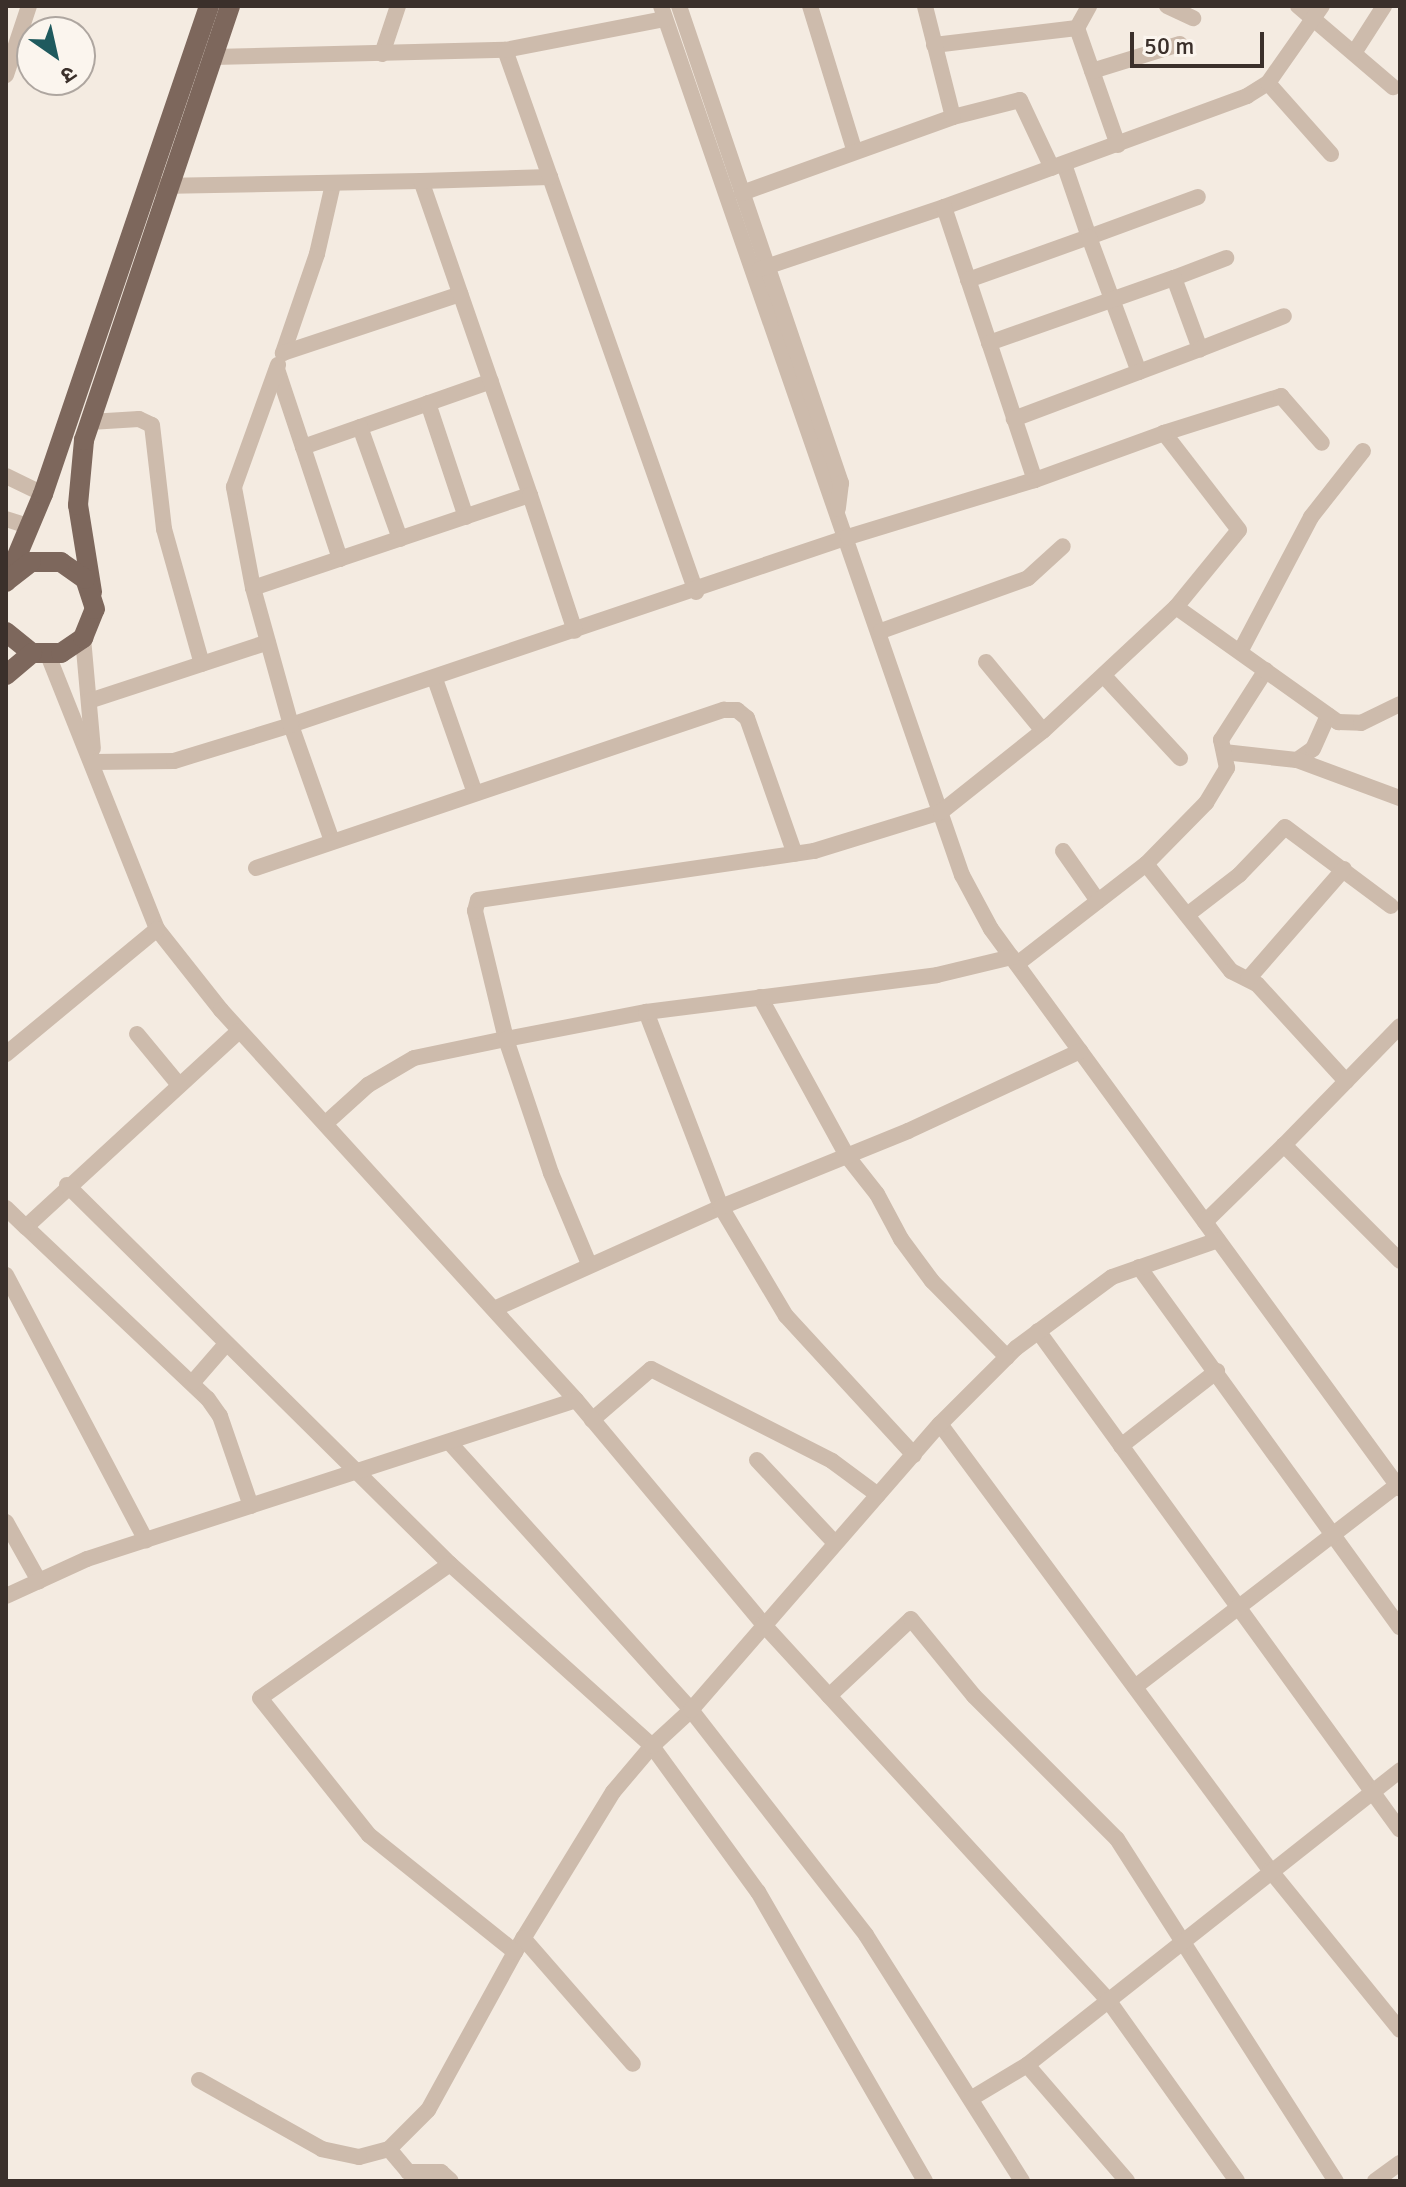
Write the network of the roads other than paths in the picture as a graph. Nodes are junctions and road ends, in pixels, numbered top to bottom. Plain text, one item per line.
1 (29, 6) edge
2 (209, 6) edge
3 (230, 6) edge
4 (398, 6) edge
5 (679, 6) edge
6 (810, 6) edge
7 (925, 6) edge
8 (1089, 6) edge
9 (1167, 6) edge
10 (1298, 6) edge
11 (1384, 6) edge
12 (663, 12) edge
13 (1318, 13) edge
14 (1193, 18) dead end
15 (1077, 28) junction
16 (1180, 44) dead end
17 (934, 45) junction
18 (505, 50) junction
19 (1354, 53) junction
20 (382, 54) junction
21 (213, 57) junction
22 (1092, 71) junction
23 (6, 75) edge
24 (1268, 83) junction
25 (1393, 87) dead end
26 (953, 117) junction
27 (1118, 145) junction
28 (854, 149) junction
29 (1331, 154) dead end
30 (1058, 166) junction
31 (550, 177) junction
32 (421, 181) junction
33 (333, 184) junction
34 (148, 185) junction
35 (170, 187) junction
36 (742, 193) junction
37 (1198, 197) dead end
38 (944, 207) junction
39 (1089, 237) junction
40 (1226, 258) dead end
41 (760, 269) junction
42 (1174, 278) junction
43 (968, 280) junction
44 (460, 294) junction
45 (1111, 300) junction
46 (1284, 316) dead end
47 (989, 343) junction
48 (1200, 349) junction
49 (280, 361) junction
50 (1139, 372) junction
51 (491, 381) junction
52 (428, 403) junction
53 (1014, 419) junction
54 (90, 422) junction
55 (360, 427) junction
56 (1164, 433) junction
57 (1322, 443) dead end
58 (303, 447) junction
59 (1363, 451) dead end
60 (6, 476) edge
61 (1035, 480) junction
62 (43, 494) junction
63 (530, 495) junction
64 (466, 517) junction
65 (6, 519) edge
66 (30, 527) junction
67 (848, 537) junction
68 (400, 539) junction
69 (1063, 546) dead end
70 (340, 559) junction
71 (6, 583) edge
72 (253, 588) junction
73 (92, 592) junction
74 (696, 592) junction
75 (1176, 607) junction
76 (575, 631) junction
77 (881, 631) junction
78 (6, 632) edge
79 (83, 638) junction
80 (268, 642) junction
81 (1241, 650) junction
82 (40, 654) junction
83 (986, 662) dead end
84 (202, 664) junction
85 (1266, 670) junction
86 (6, 675) edge
87 (1104, 676) junction
88 (435, 679) junction
89 (89, 701) junction
90 (1400, 704) edge
91 (1328, 715) junction
92 (291, 725) junction
93 (1043, 731) junction
94 (1224, 752) junction
95 (1180, 758) dead end
96 (1297, 760) junction
97 (94, 762) junction
98 (475, 793) junction
99 (1400, 798) edge
100 (941, 812) junction
101 (332, 841) junction
102 (1063, 851) dead end
103 (795, 854) junction
104 (1146, 864) junction
105 (256, 868) dead end
106 (1344, 869) junction
107 (1098, 901) junction
108 (1391, 906) dead end
109 (1187, 915) junction
110 (157, 929) junction
111 (1014, 960) junction
112 (1248, 979) junction
113 (760, 997) junction
114 (646, 1012) junction
115 (1400, 1026) edge
116 (239, 1031) junction
117 (137, 1034) dead end
118 (506, 1039) junction
119 (1080, 1051) junction
120 (6, 1054) edge
121 (1346, 1081) junction
122 (179, 1085) junction
123 (326, 1123) junction
124 (1284, 1145) junction
125 (847, 1156) junction
126 (67, 1185) junction
127 (721, 1207) junction
128 (6, 1208) edge
129 (1205, 1222) junction
130 (26, 1227) junction
131 (1218, 1240) junction
132 (1400, 1261) edge
133 (589, 1264) junction
134 (1139, 1267) junction
135 (6, 1275) edge
136 (494, 1309) junction
137 (1038, 1331) junction
138 (226, 1344) junction
139 (1007, 1357) junction
140 (1217, 1371) junction
141 (193, 1382) junction
142 (576, 1400) junction
143 (592, 1420) junction
144 (940, 1424) junction
145 (449, 1442) junction
146 (1121, 1446) junction
147 (914, 1455) junction
148 (757, 1460) dead end
149 (354, 1472) junction
150 (1398, 1487) edge
151 (878, 1495) junction
152 (251, 1506) junction
153 (6, 1522) edge
154 (1333, 1534) junction
155 (146, 1540) junction
156 (835, 1543) junction
157 (450, 1564) junction
158 (39, 1581) junction
159 (6, 1596) edge
160 (1238, 1606) junction
161 (763, 1624) junction
162 (1400, 1627) edge
163 (1135, 1687) junction
164 (829, 1696) junction
165 (691, 1710) junction
166 (652, 1746) junction
167 (1400, 1770) edge
168 (1373, 1791) junction
169 (1400, 1830) edge
170 (1270, 1870) junction
171 (1185, 1940) junction
172 (519, 1945) junction
173 (1108, 2000) junction
174 (1400, 2030) edge
175 (633, 2064) dead end
176 (1027, 2065) junction
177 (199, 2080) dead end
178 (972, 2098) junction
179 (389, 2149) junction
180 (1400, 2163) edge
181 (451, 2181) edge
182 (925, 2181) edge
183 (1022, 2181) edge
184 (1127, 2181) edge
185 (1237, 2181) edge
186 (1336, 2181) edge
187 (1375, 2181) edge

1 - 23 street
2 - 34 main road
3 - 21 main road
4 - 20 street
5 - 36 street
6 - 28 street
7 - 17 street
8 - 15 street
9 - 14 street
10 - 13 street
11 - 19 street
12 - 18 street
12 - 41 street
13 - 19 street
13 - 24 street
15 - 17 street
15 - 22 street
16 - 22 street
17 - 26 street
18 - 20 street
18 - 31 street
19 - 25 street
20 - 21 street
21 - 35 main road
22 - 27 street
24 - 27 street
24 - 29 street
26 - 28 street
26 - 30 street
27 - 30 street
28 - 36 street
30 - 38 street
30 - 39 street
31 - 32 street
31 - 74 street
32 - 33 street
32 - 44 street
33 - 35 street
33 - 49 street
34 - 35 street
34 - 62 main road
35 - 54 main road
36 - 41 street
37 - 39 street
38 - 41 street
38 - 43 street
39 - 43 street
39 - 45 street
40 - 42 street
41 - 67 street
42 - 45 street
42 - 48 street
43 - 47 street
44 - 49 street
44 - 51 street
45 - 47 street
45 - 50 street
46 - 48 street
47 - 53 street
48 - 50 street
49 - 58 street
49 - 72 street
50 - 53 street
51 - 52 street
51 - 63 street
52 - 55 street
52 - 64 street
53 - 61 street
54 - 73 main road
54 - 84 street
55 - 58 street
55 - 68 street
56 - 57 street
56 - 61 street
56 - 75 street
58 - 70 street
59 - 81 street
60 - 62 street
61 - 67 street
62 - 66 main road
63 - 64 street
63 - 76 street
64 - 68 street
65 - 66 street
66 - 71 main road
67 - 74 street
67 - 77 street
68 - 70 street
69 - 77 street
70 - 72 street
71 - 73 main road
72 - 80 street
73 - 79 main road
74 - 76 street
75 - 81 street
75 - 87 street
76 - 88 street
77 - 100 street
78 - 82 main road
79 - 82 main road
79 - 89 street
80 - 84 street
80 - 92 street
81 - 85 street
82 - 86 main road
82 - 97 street
83 - 93 street
84 - 89 street
85 - 91 street
85 - 94 street
87 - 93 street
87 - 95 street
88 - 92 street
88 - 98 street
89 - 97 street
90 - 91 street
91 - 96 street
92 - 97 street
92 - 101 street
93 - 100 street
94 - 96 street
94 - 104 street
96 - 99 street
97 - 110 street
98 - 101 street
98 - 103 street
100 - 103 street
100 - 111 street
101 - 105 street
102 - 107 street
103 - 118 street
104 - 107 street
104 - 109 street
106 - 108 street
106 - 109 street
106 - 112 street
107 - 111 street
109 - 112 street
110 - 116 street
110 - 120 street
111 - 113 street
111 - 119 street
112 - 121 street
113 - 114 street
113 - 125 street
114 - 118 street
114 - 127 street
115 - 121 street
116 - 122 street
116 - 123 street
117 - 122 street
118 - 123 street
118 - 133 street
119 - 125 street
119 - 129 street
121 - 124 street
122 - 126 street
123 - 136 street
124 - 129 street
124 - 132 street
125 - 127 street
125 - 139 street
126 - 130 street
126 - 138 street
127 - 133 street
127 - 147 street
128 - 130 street
129 - 131 street
130 - 141 street
131 - 134 street
131 - 150 street
133 - 136 street
134 - 137 street
134 - 140 street
135 - 155 street
136 - 142 street
137 - 139 street
137 - 146 street
138 - 141 street
138 - 149 street
139 - 144 street
140 - 146 street
140 - 154 street
141 - 152 street
142 - 143 street
142 - 145 street
143 - 151 street
143 - 161 street
144 - 147 street
144 - 163 street
145 - 149 street
145 - 165 street
146 - 160 street
147 - 151 street
148 - 156 street
149 - 152 street
149 - 157 street
150 - 154 street
151 - 156 street
152 - 155 street
153 - 158 street
154 - 160 street
154 - 162 street
155 - 158 street
156 - 161 street
157 - 166 street
157 - 172 street
158 - 159 street
160 - 163 street
160 - 168 street
161 - 164 street
161 - 165 street
163 - 170 street
164 - 171 street
164 - 173 street
165 - 166 street
165 - 178 street
166 - 172 street
166 - 182 street
167 - 168 street
168 - 169 street
168 - 170 street
170 - 171 street
170 - 174 street
171 - 173 street
171 - 186 street
172 - 175 street
172 - 179 street
173 - 176 street
173 - 185 street
176 - 178 street
176 - 184 street
177 - 179 street
178 - 183 street
179 - 181 street
180 - 187 street

